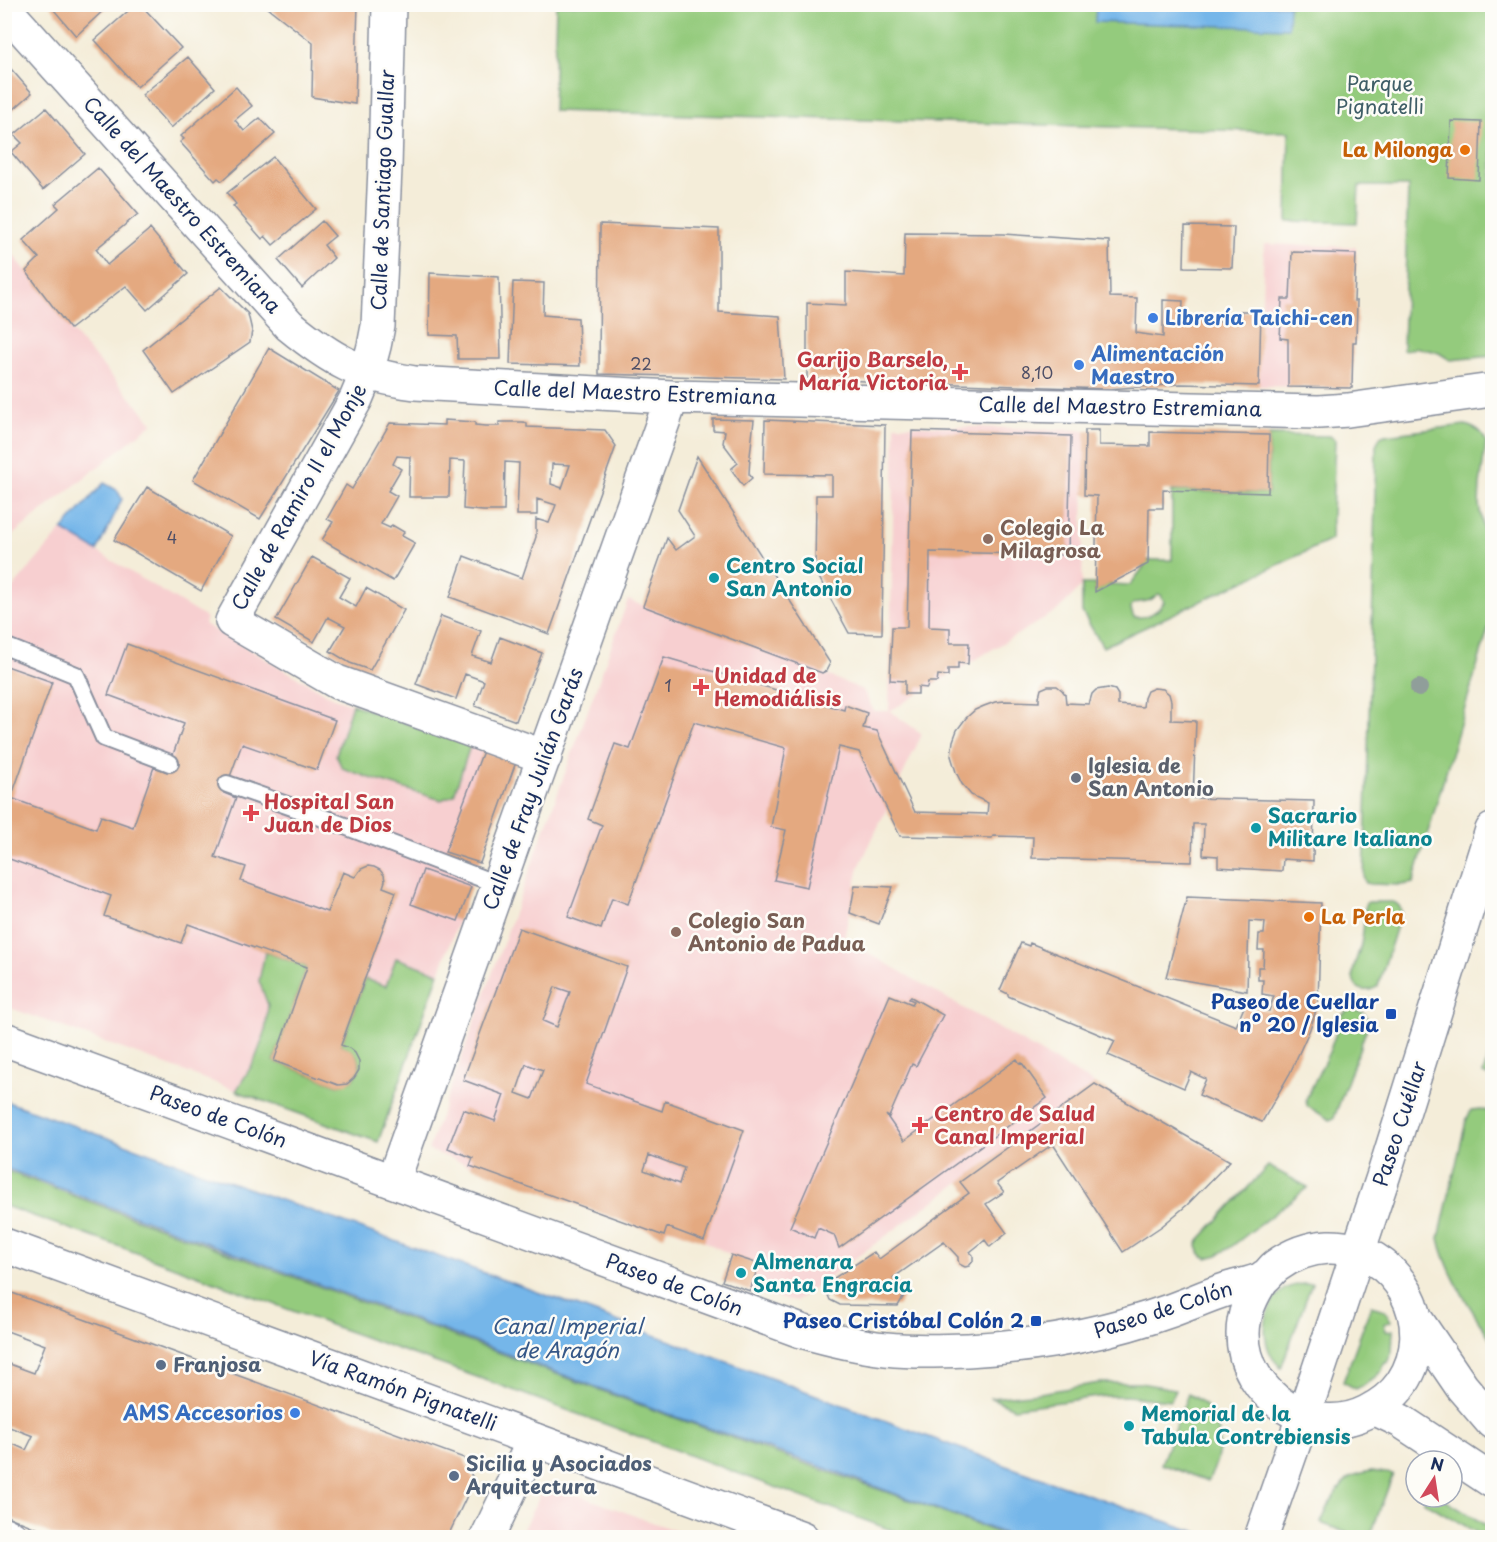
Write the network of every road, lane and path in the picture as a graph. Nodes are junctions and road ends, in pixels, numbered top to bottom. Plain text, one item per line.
1 (389, 4) edge
2 (4, 8) edge
3 (367, 374) junction
4 (1492, 390) edge
5 (672, 397) junction
6 (4, 648) edge
7 (545, 757) junction
8 (170, 763) dead end
9 (227, 784) dead end
10 (1492, 830) edge
11 (499, 885) junction
12 (4, 1039) edge
13 (393, 1181) junction
14 (4, 1245) edge
15 (1358, 1252) junction
16 (1264, 1277) junction
17 (1415, 1318) junction
18 (1374, 1408) junction
19 (1303, 1416) junction
20 (1492, 1422) edge
21 (534, 1440) junction
22 (1492, 1481) edge
23 (1263, 1533) edge
24 (4, 1534) edge
25 (12, 1538) edge
26 (487, 1538) edge
27 (802, 1538) edge

1 - 3 main road, Calle de Santiago Guallar
2 - 3 main road, Calle del Maestro Estremiana
3 - 5 main road, Calle del Maestro Estremiana
3 - 7 main road, Calle de Ramiro II el Monje
4 - 5 main road, Calle del Maestro Estremiana
5 - 7 main road, Calle de Fray Julián Garás
6 - 8 lane
7 - 11 main road, Calle de Fray Julián Garás
9 - 11 lane
10 - 15 main road, Paseo Cuéllar
11 - 13 main road, Calle de Fray Julián Garás
12 - 13 main road, Paseo de Colón
13 - 16 main road, Paseo de Colón
14 - 21 main road, Vía Ramón Pignatelli
15 - 16 main road, Paseo de Colón
15 - 17 main road
15 - 19 main road, Paseo Cuéllar
16 - 19 main road
17 - 18 main road
17 - 20 main road
18 - 19 main road
18 - 22 main road
19 - 23 main road, Paseo Cuéllar
21 - 26 main road
21 - 27 main road, Vía Ramón Pignatelli
24 - 25 main road

